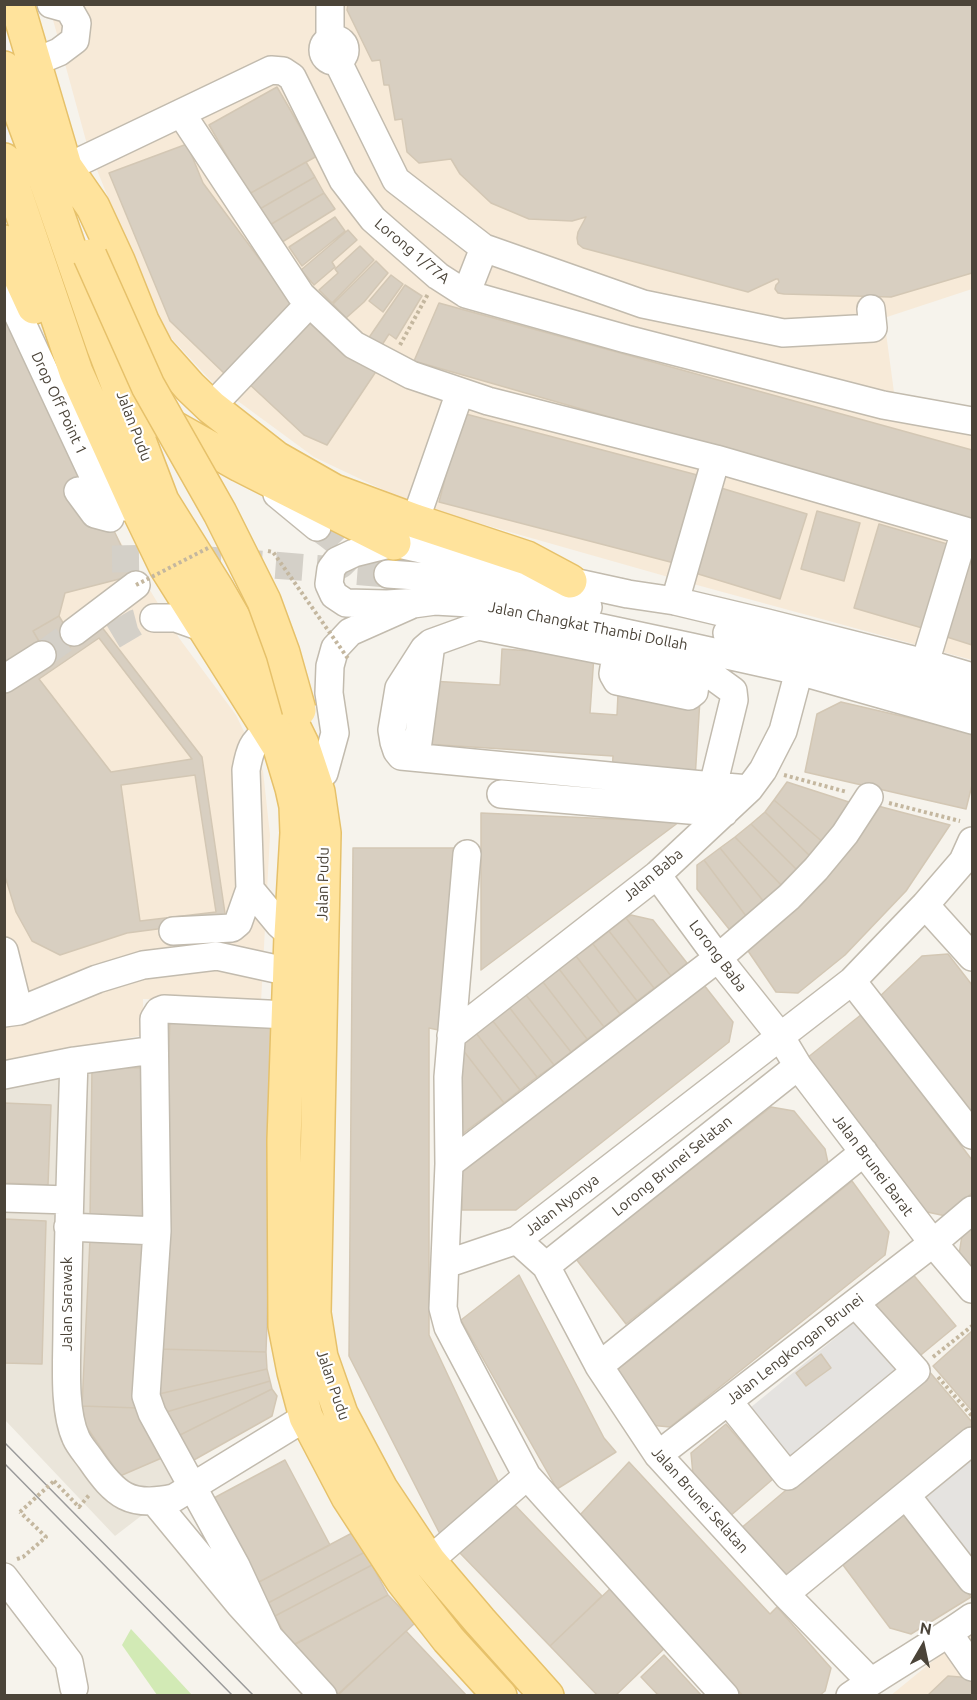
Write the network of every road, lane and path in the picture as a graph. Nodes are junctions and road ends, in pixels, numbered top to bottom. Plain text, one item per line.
1 (51, 4) edge
2 (330, 4) edge
3 (24, 6) edge
4 (334, 55) junction
5 (20, 65) edge
6 (288, 74) junction
7 (182, 113) junction
8 (4, 160) edge
9 (66, 168) junction
10 (4, 242) edge
11 (484, 248) junction
12 (438, 276) junction
13 (4, 285) edge
14 (466, 294) junction
15 (309, 304) junction
16 (872, 319) dead end
17 (104, 348) junction
18 (389, 364) junction
19 (460, 392) junction
20 (211, 407) junction
21 (972, 421) edge
22 (716, 459) junction
23 (240, 465) junction
24 (78, 491) dead end
25 (130, 515) junction
26 (317, 526) tunnel mouth
27 (969, 532) edge
28 (399, 546) junction
29 (166, 567) junction
30 (570, 581) joint
31 (136, 585) dead end
32 (435, 601) junction
33 (675, 602) junction
34 (154, 618) tunnel mouth
35 (204, 628) junction
36 (74, 632) tunnel mouth
37 (727, 633) dead end
38 (618, 642) junction
39 (42, 655) tunnel mouth
40 (694, 659) junction
41 (925, 663) junction
42 (799, 671) junction
43 (972, 677) edge
44 (4, 679) edge
45 (972, 699) edge
46 (972, 720) edge
47 (268, 730) junction
48 (324, 772) junction
49 (713, 786) junction
50 (749, 789) junction
51 (501, 794) dead end
52 (869, 797) dead end
53 (724, 813) junction
54 (324, 833) junction
55 (972, 841) edge
56 (467, 854) dead end
57 (657, 875) junction
58 (250, 889) junction
59 (925, 905) junction
60 (173, 931) dead end
61 (291, 935) junction
62 (4, 951) edge
63 (972, 957) edge
64 (718, 958) junction
65 (290, 972) junction
66 (852, 981) junction
67 (12, 1012) edge
68 (288, 1015) junction
69 (451, 1036) junction
70 (780, 1036) junction
71 (154, 1050) junction
72 (74, 1061) junction
73 (798, 1066) junction
74 (4, 1075) edge
75 (972, 1135) edge
76 (864, 1152) junction
77 (449, 1164) junction
78 (4, 1198) edge
79 (69, 1200) junction
80 (972, 1210) edge
81 (68, 1227) junction
82 (157, 1231) junction
83 (517, 1240) junction
84 (933, 1243) junction
85 (446, 1264) junction
86 (546, 1266) junction
87 (972, 1289) edge
88 (855, 1303) junction
89 (972, 1326) edge
90 (599, 1366) junction
91 (921, 1367) junction
92 (728, 1401) junction
93 (972, 1416) edge
94 (306, 1417) junction
95 (972, 1441) edge
96 (657, 1455) junction
97 (527, 1476) junction
98 (191, 1487) junction
99 (906, 1495) junction
100 (155, 1502) junction
101 (78, 1507) dead end
102 (429, 1561) junction
103 (9, 1568) edge
104 (972, 1580) edge
105 (785, 1594) junction
106 (972, 1617) edge
107 (949, 1634) junction
108 (268, 1635) junction
109 (972, 1667) edge
110 (74, 1688) dead end
111 (860, 1688) edge
112 (323, 1695) edge
113 (500, 1695) edge
114 (548, 1695) edge
115 (725, 1695) edge

1 - 5 street
2 - 4 street
3 - 5 main road
4 - 6 street
4 - 6 street
4 - 11 street
5 - 9 main road
5 - 17 main road, Jalan Pudu
6 - 7 street
6 - 12 street, Lorong 1/77A
7 - 9 street
7 - 15 street
8 - 29 main road, Jalan Pudu
9 - 20 main road
9 - 48 main road, bridge
10 - 25 main road
11 - 14 street
11 - 16 street
12 - 14 street, Lorong 1/77A
12 - 18 path
13 - 25 street, Drop Off Point 1
14 - 21 street, Lorong 1/77A
15 - 18 street
15 - 20 street
17 - 23 main road
17 - 54 main road, Jalan Pudu
18 - 19 street
19 - 22 street
19 - 28 street
20 - 28 main road
22 - 27 street
22 - 33 street
23 - 26 street
23 - 28 main road
24 - 25 street
25 - 29 main road
27 - 41 street
28 - 30 main road
28 - 32 street
28 - 40 street
29 - 35 main road, Jalan Pudu
30 - 33 street
31 - 36 street
32 - 38 street, Jalan Changkat Thambi Dollah
32 - 48 street, Jalan Changkat Thambi Dollah
33 - 41 street
34 - 35 street
35 - 47 main road, Jalan Pudu
37 - 45 street
38 - 40 street, Jalan Changkat Thambi Dollah
38 - 40 street
38 - 49 street
39 - 44 street
40 - 42 street, Jalan Changkat Thambi Dollah
40 - 49 street
41 - 43 street
42 - 46 street, Jalan Changkat Thambi Dollah
42 - 50 street, Jalan Baba
47 - 58 street
47 - 61 main road, Jalan Pudu
48 - 54 main road
49 - 50 street
50 - 53 street, Jalan Baba
51 - 53 street
52 - 64 street
53 - 57 street, Jalan Baba
54 - 102 main road, Jalan Pudu
55 - 59 street, Jalan Nyonya
56 - 69 street
57 - 64 street, Lorong Baba
57 - 69 street, Jalan Baba
58 - 60 street
58 - 61 street
59 - 63 street
59 - 66 street, Jalan Nyonya
61 - 65 main road, Jalan Pudu
62 - 67 street
64 - 70 street, Lorong Baba
64 - 77 street
65 - 67 street
65 - 68 main road, Jalan Pudu
66 - 70 street, Jalan Nyonya
66 - 75 street
68 - 71 street
68 - 94 main road, Jalan Pudu
69 - 77 street
70 - 73 street, Jalan Brunei Barat
70 - 83 street, Jalan Nyonya
71 - 72 street
71 - 82 street
72 - 74 street
72 - 79 street, Jalan Sarawak
73 - 76 street, Jalan Brunei Barat
73 - 86 street, Lorong Brunei Selatan
76 - 84 street, Jalan Brunei Barat
76 - 90 street
77 - 85 street
78 - 79 street
79 - 81 street, Jalan Sarawak
80 - 84 street, Jalan Lengkongan Brunei
81 - 82 street
81 - 100 street, Jalan Sarawak
82 - 98 street
83 - 85 street, Jalan Nyonya
83 - 86 street, Jalan Brunei Selatan
84 - 87 street, Jalan Brunei Barat
84 - 88 street, Jalan Lengkongan Brunei
85 - 97 street
86 - 90 street, Jalan Brunei Selatan
88 - 91 street
88 - 92 street, Jalan Lengkongan Brunei
89 - 91 path
90 - 96 street, Jalan Brunei Selatan
91 - 92 street
91 - 93 path
92 - 96 street, Jalan Lengkongan Brunei
94 - 98 street
94 - 113 main road, Jalan Pudu
95 - 99 street
96 - 105 street, Jalan Brunei Selatan
97 - 102 street
97 - 115 street
98 - 100 street
98 - 108 street
99 - 104 street
99 - 105 street
100 - 108 street
101 - 103 path, bridge
102 - 114 main road, Jalan Pudu
103 - 110 street
105 - 111 street, Jalan Brunei Selatan
106 - 107 street
107 - 109 street
107 - 111 street
108 - 112 street

